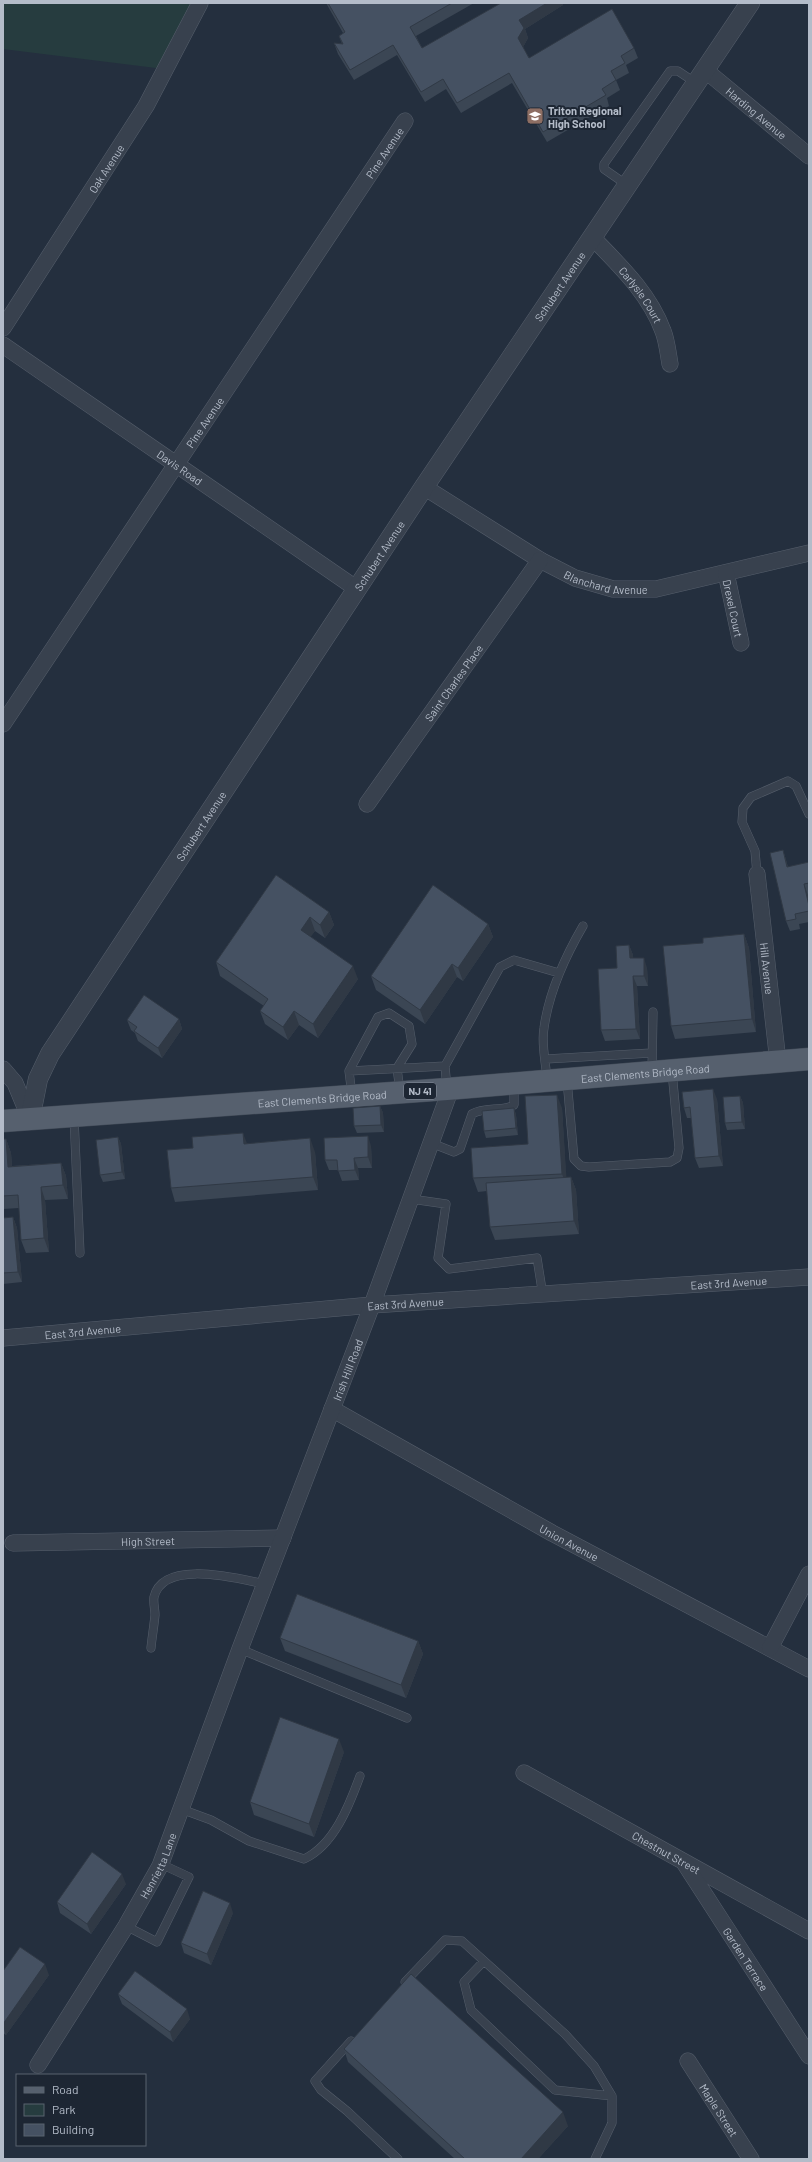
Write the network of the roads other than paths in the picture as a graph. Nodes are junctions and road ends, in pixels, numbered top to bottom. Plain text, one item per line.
1 (200, 3) edge
2 (750, 3) edge
3 (700, 77) junction
4 (405, 121) dead end
5 (809, 156) edge
6 (627, 185) junction
7 (592, 237) junction
8 (3, 328) edge
9 (3, 345) edge
10 (670, 364) dead end
11 (175, 464) junction
12 (424, 487) junction
13 (809, 554) edge
14 (540, 560) junction
15 (726, 573) junction
16 (357, 589) junction
17 (741, 644) dead end
18 (3, 724) edge
19 (367, 804) dead end
20 (809, 814) edge
21 (757, 874) joint
22 (583, 926) dead end
23 (559, 973) junction
24 (653, 1012) dead end
25 (546, 1059) junction
26 (809, 1059) edge
27 (778, 1062) junction
28 (658, 1065) junction
29 (445, 1066) junction
30 (397, 1068) junction
31 (3, 1069) edge
32 (350, 1071) junction
33 (557, 1080) junction
34 (514, 1083) junction
35 (449, 1089) junction
36 (400, 1092) junction
37 (352, 1096) junction
38 (74, 1116) junction
39 (30, 1119) junction
40 (3, 1121) edge
41 (431, 1143) junction
42 (411, 1199) junction
43 (80, 1253) dead end
44 (809, 1277) edge
45 (543, 1296) junction
46 (372, 1305) junction
47 (3, 1338) edge
48 (332, 1409) junction
49 (283, 1538) junction
50 (13, 1543) dead end
51 (809, 1574) edge
52 (266, 1584) junction
53 (151, 1648) dead end
54 (770, 1648) junction
55 (240, 1649) junction
56 (809, 1669) edge
57 (407, 1718) dead end
58 (524, 1773) dead end
59 (360, 1776) dead end
60 (181, 1809) junction
61 (683, 1862) junction
62 (160, 1864) junction
63 (126, 1926) junction
64 (809, 1931) edge
65 (484, 1962) junction
66 (398, 1990) edge
67 (356, 2035) edge
68 (809, 2056) edge
69 (688, 2061) dead end
70 (38, 2064) dead end
71 (612, 2096) junction
72 (398, 2159) edge
73 (595, 2159) edge
74 (751, 2159) edge

1 - 8 street, Oak Avenue
2 - 3 street, Schubert Avenue
3 - 5 street, Harding Avenue
3 - 6 street, Schubert Avenue
3 - 6 lane
4 - 11 street, Pine Avenue
6 - 7 street, Schubert Avenue
7 - 10 street, Carlysle Court
7 - 12 street, Schubert Avenue
9 - 11 street, Davis Road
11 - 16 street, Davis Road
11 - 18 street, Pine Avenue
12 - 14 street, Blanchard Avenue
12 - 16 street, Schubert Avenue
13 - 15 street, Blanchard Avenue
14 - 15 street, Blanchard Avenue
14 - 19 street, Saint Charles Place
15 - 17 street, Drexel Court
16 - 39 street, Schubert Avenue
20 - 21 lane
21 - 27 street, Hill Avenue
22 - 23 lane
23 - 25 lane
23 - 29 lane
24 - 28 lane
25 - 28 lane
25 - 33 lane
26 - 27 main road, East Clements Bridge Road / NJ 41
27 - 28 main road, East Clements Bridge Road / NJ 41
28 - 33 main road, East Clements Bridge Road / NJ 41
28 - 33 lane
29 - 30 lane
29 - 35 lane
30 - 32 lane
30 - 32 lane
30 - 36 lane
31 - 39 street
32 - 37 lane
33 - 34 main road, East Clements Bridge Road / NJ 41
34 - 35 main road, East Clements Bridge Road / NJ 41
34 - 41 lane
35 - 36 main road, East Clements Bridge Road / NJ 41
35 - 41 street, Irish Hill Road
36 - 37 main road, East Clements Bridge Road / NJ 41
37 - 38 main road, East Clements Bridge Road / NJ 41
38 - 39 main road, East Clements Bridge Road / NJ 41
38 - 43 lane
39 - 40 main road, East Clements Bridge Road / NJ 41
41 - 42 street, Irish Hill Road
42 - 45 lane
42 - 46 street, Irish Hill Road
44 - 45 street, East 3rd Avenue
45 - 46 street, East 3rd Avenue
46 - 47 street, East 3rd Avenue
46 - 48 street, Irish Hill Road
48 - 49 street, Irish Hill Road
48 - 54 street, Union Avenue
49 - 50 street, High Street
49 - 52 street, Irish Hill Road
51 - 54 street
52 - 53 lane
52 - 55 street, Irish Hill Road
54 - 56 street, Union Avenue
55 - 57 lane
55 - 60 street, Henrietta Lane
58 - 61 street, Chestnut Street
59 - 60 lane
60 - 62 street, Henrietta Lane
61 - 64 street, Chestnut Street
61 - 68 street, Garden Terrace
62 - 63 street, Henrietta Lane
62 - 63 lane
63 - 70 street, Henrietta Lane
65 - 66 lane
65 - 71 lane
65 - 71 lane
67 - 72 lane
69 - 74 street, Maple Street
71 - 73 lane

